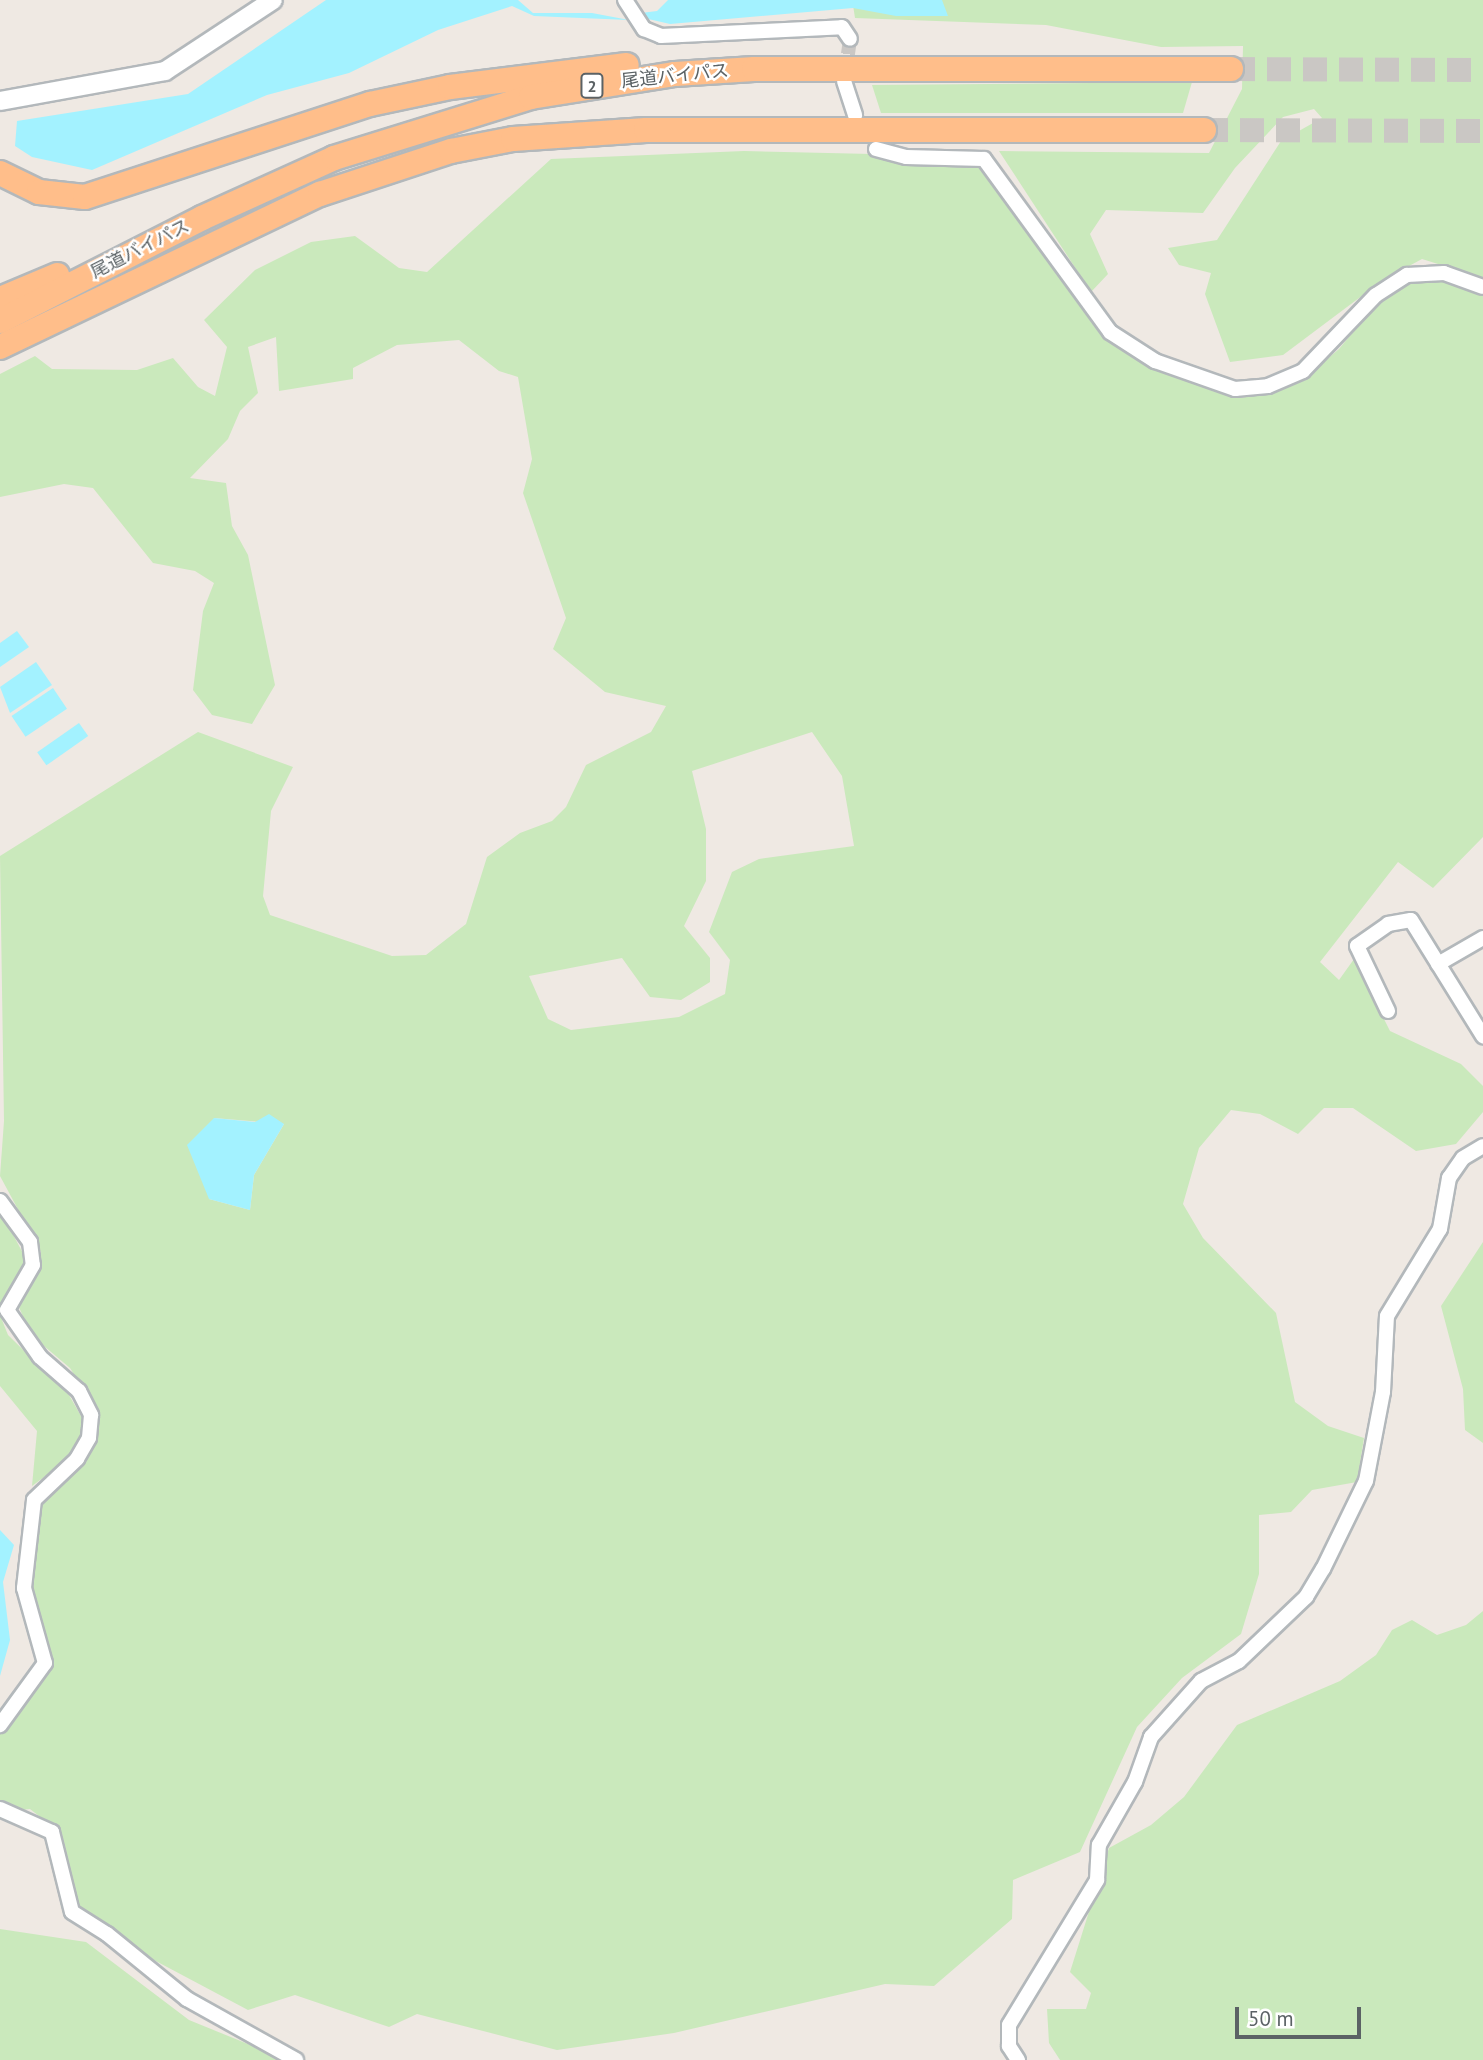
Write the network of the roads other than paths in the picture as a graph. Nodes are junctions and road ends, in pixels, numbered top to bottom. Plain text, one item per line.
1 (273, 0) edge
2 (625, 0) edge
3 (850, 39) dead end
4 (1016, 66) junction
5 (1231, 69) tunnel mouth
6 (844, 81) tunnel mouth
7 (531, 97) junction
8 (0, 101) edge
9 (855, 115) dead end
10 (1204, 130) tunnel mouth
11 (876, 149) dead end
12 (0, 173) edge
13 (188, 254) junction
14 (1483, 287) edge
15 (0, 299) edge
16 (0, 321) edge
17 (0, 347) edge
18 (0, 359) edge
19 (1483, 938) edge
20 (1438, 964) junction
21 (1388, 1011) dead end
22 (1483, 1036) edge
23 (1483, 1146) edge
24 (0, 1201) edge
25 (0, 1725) edge
26 (0, 1809) edge
27 (296, 2060) edge
28 (1018, 2060) edge

1 - 8 street
2 - 3 street
4 - 5 highway, 尾道バイパス / 2
4 - 7 highway, 尾道バイパス / 2
4 - 12 highway
6 - 9 street
7 - 15 highway
7 - 16 highway, 尾道バイパス / 2
10 - 13 highway, 尾道バイパス
11 - 14 street
13 - 17 highway, 尾道バイパス
13 - 18 highway
19 - 20 street
20 - 21 street
20 - 22 street
23 - 28 street
24 - 25 street
26 - 27 street

